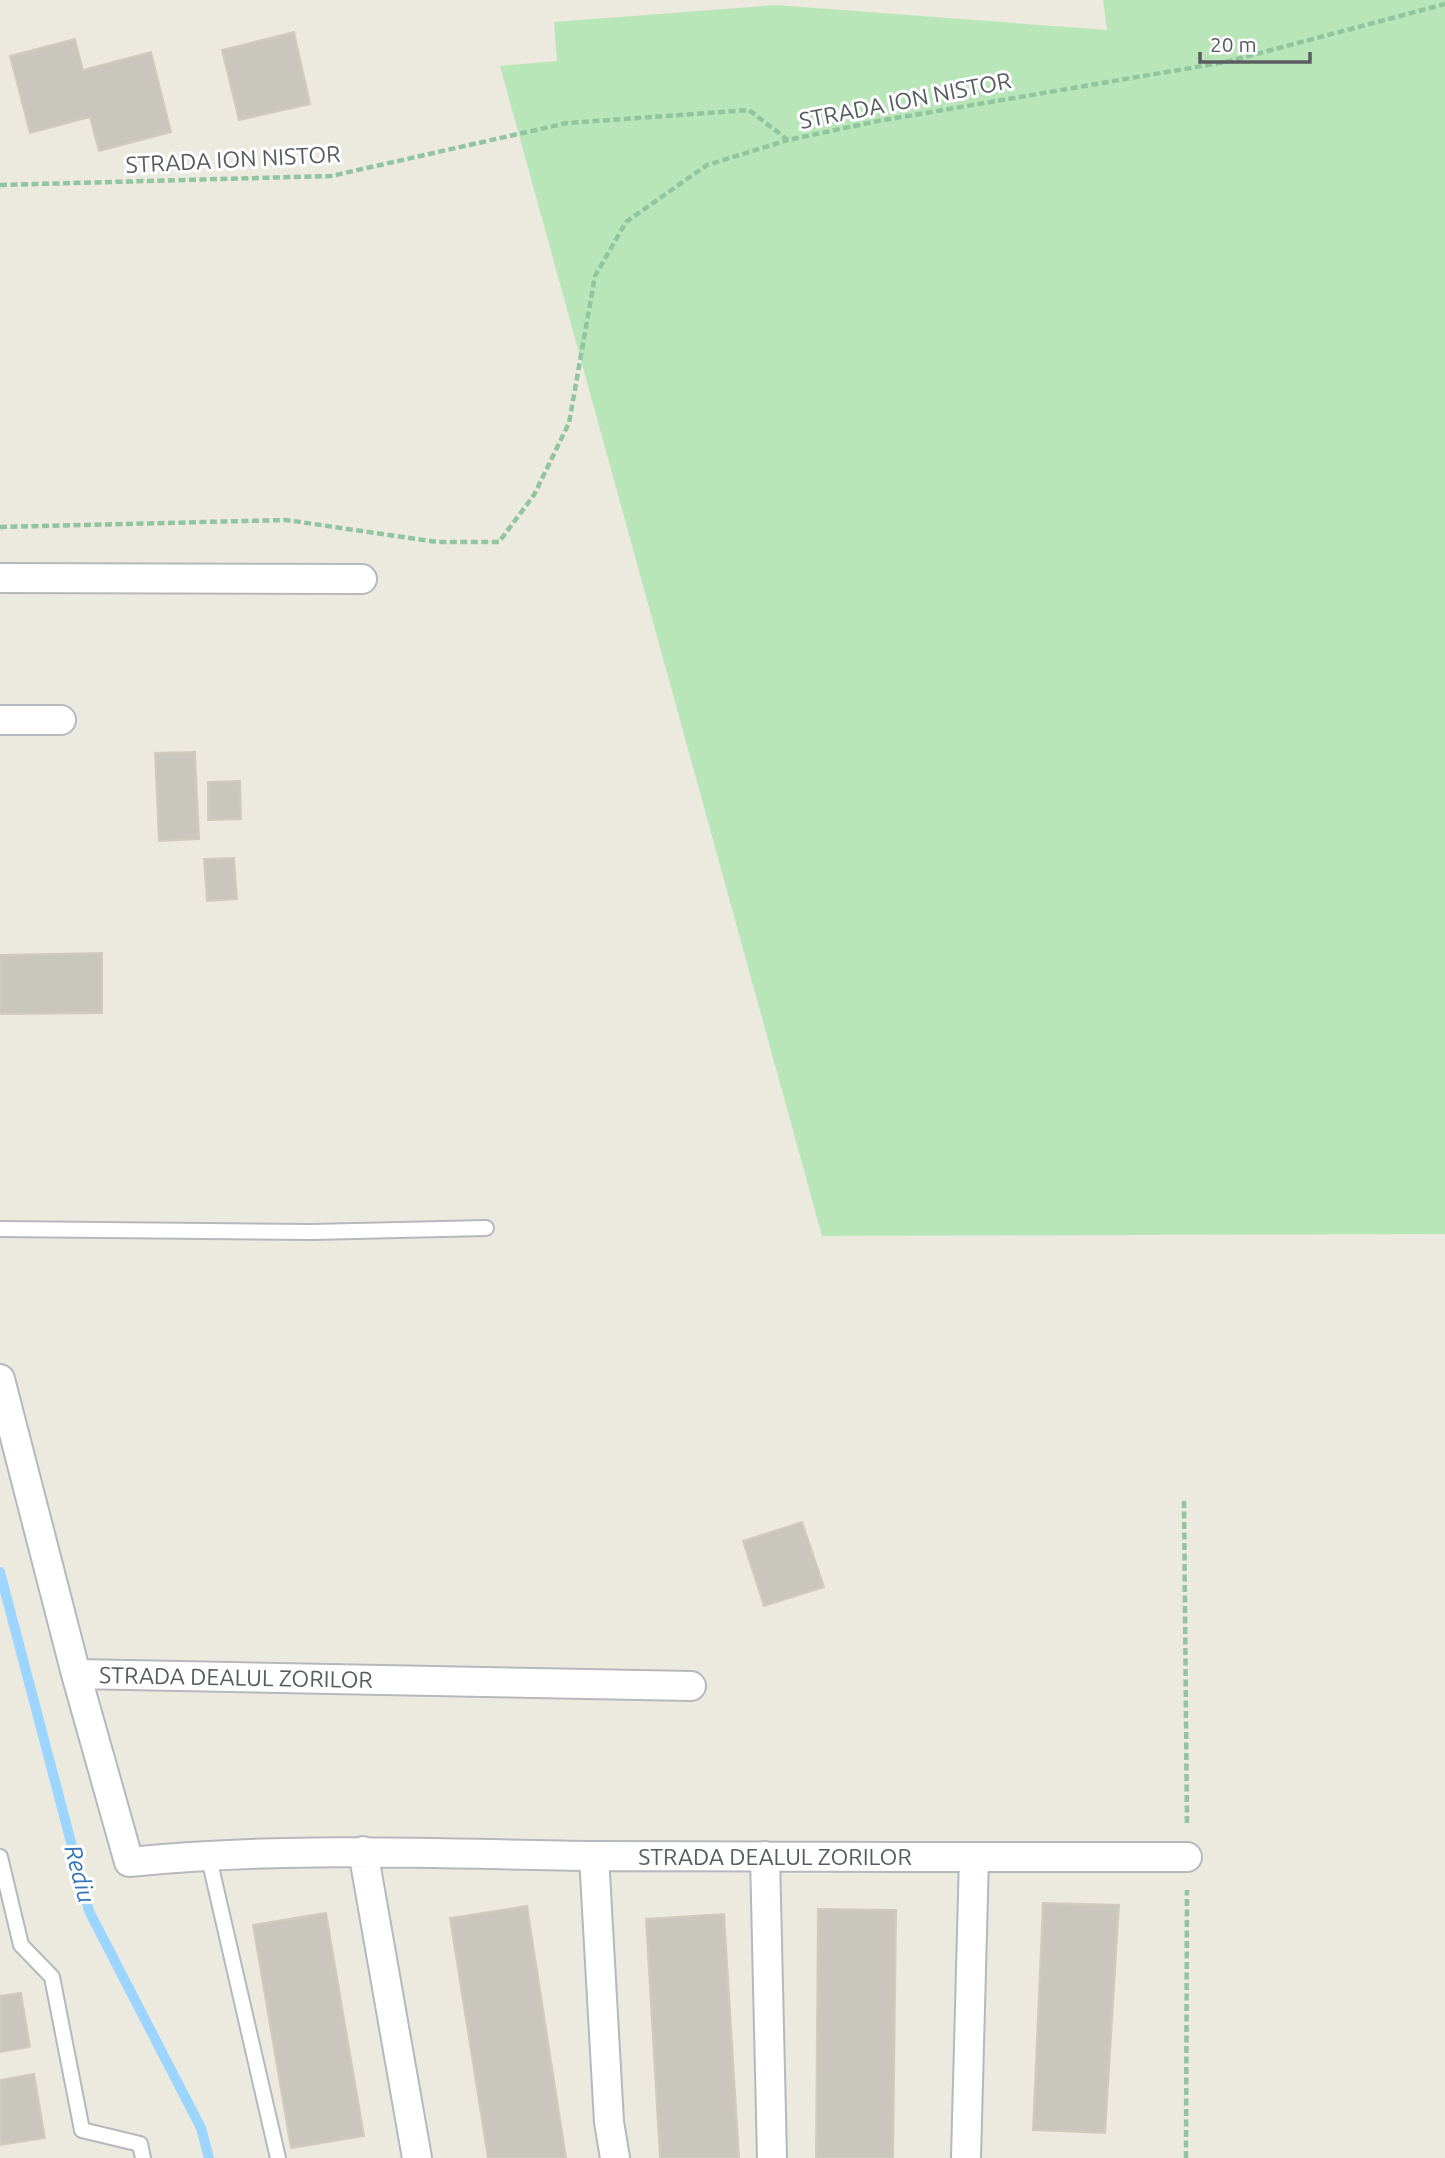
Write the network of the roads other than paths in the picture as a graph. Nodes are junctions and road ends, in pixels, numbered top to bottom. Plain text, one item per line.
1 (0, 578) edge
2 (362, 579) dead end
3 (0, 720) edge
4 (61, 720) dead end
5 (486, 1228) dead end
6 (0, 1229) edge
7 (0, 1379) edge
8 (76, 1674) junction
9 (691, 1686) dead end
10 (363, 1850) junction
11 (208, 1854) junction
12 (594, 1856) junction
13 (765, 1856) junction
14 (0, 1857) edge
15 (974, 1857) junction
16 (1187, 1857) dead end
17 (143, 2158) edge
18 (278, 2158) edge
19 (417, 2158) edge
20 (615, 2158) edge
21 (772, 2158) edge
22 (966, 2158) edge

1 - 2 street
3 - 4 street
5 - 6 lane
7 - 8 street, STRADA DEALUL ZORILOR
8 - 9 street, STRADA DEALUL ZORILOR
8 - 11 street, STRADA DEALUL ZORILOR
10 - 11 street, STRADA DEALUL ZORILOR
10 - 12 street, STRADA DEALUL ZORILOR
10 - 19 street
11 - 18 lane
12 - 13 street, STRADA DEALUL ZORILOR
12 - 20 street
13 - 15 street, STRADA DEALUL ZORILOR
13 - 21 street
14 - 17 lane
15 - 16 street, STRADA DEALUL ZORILOR
15 - 22 street

